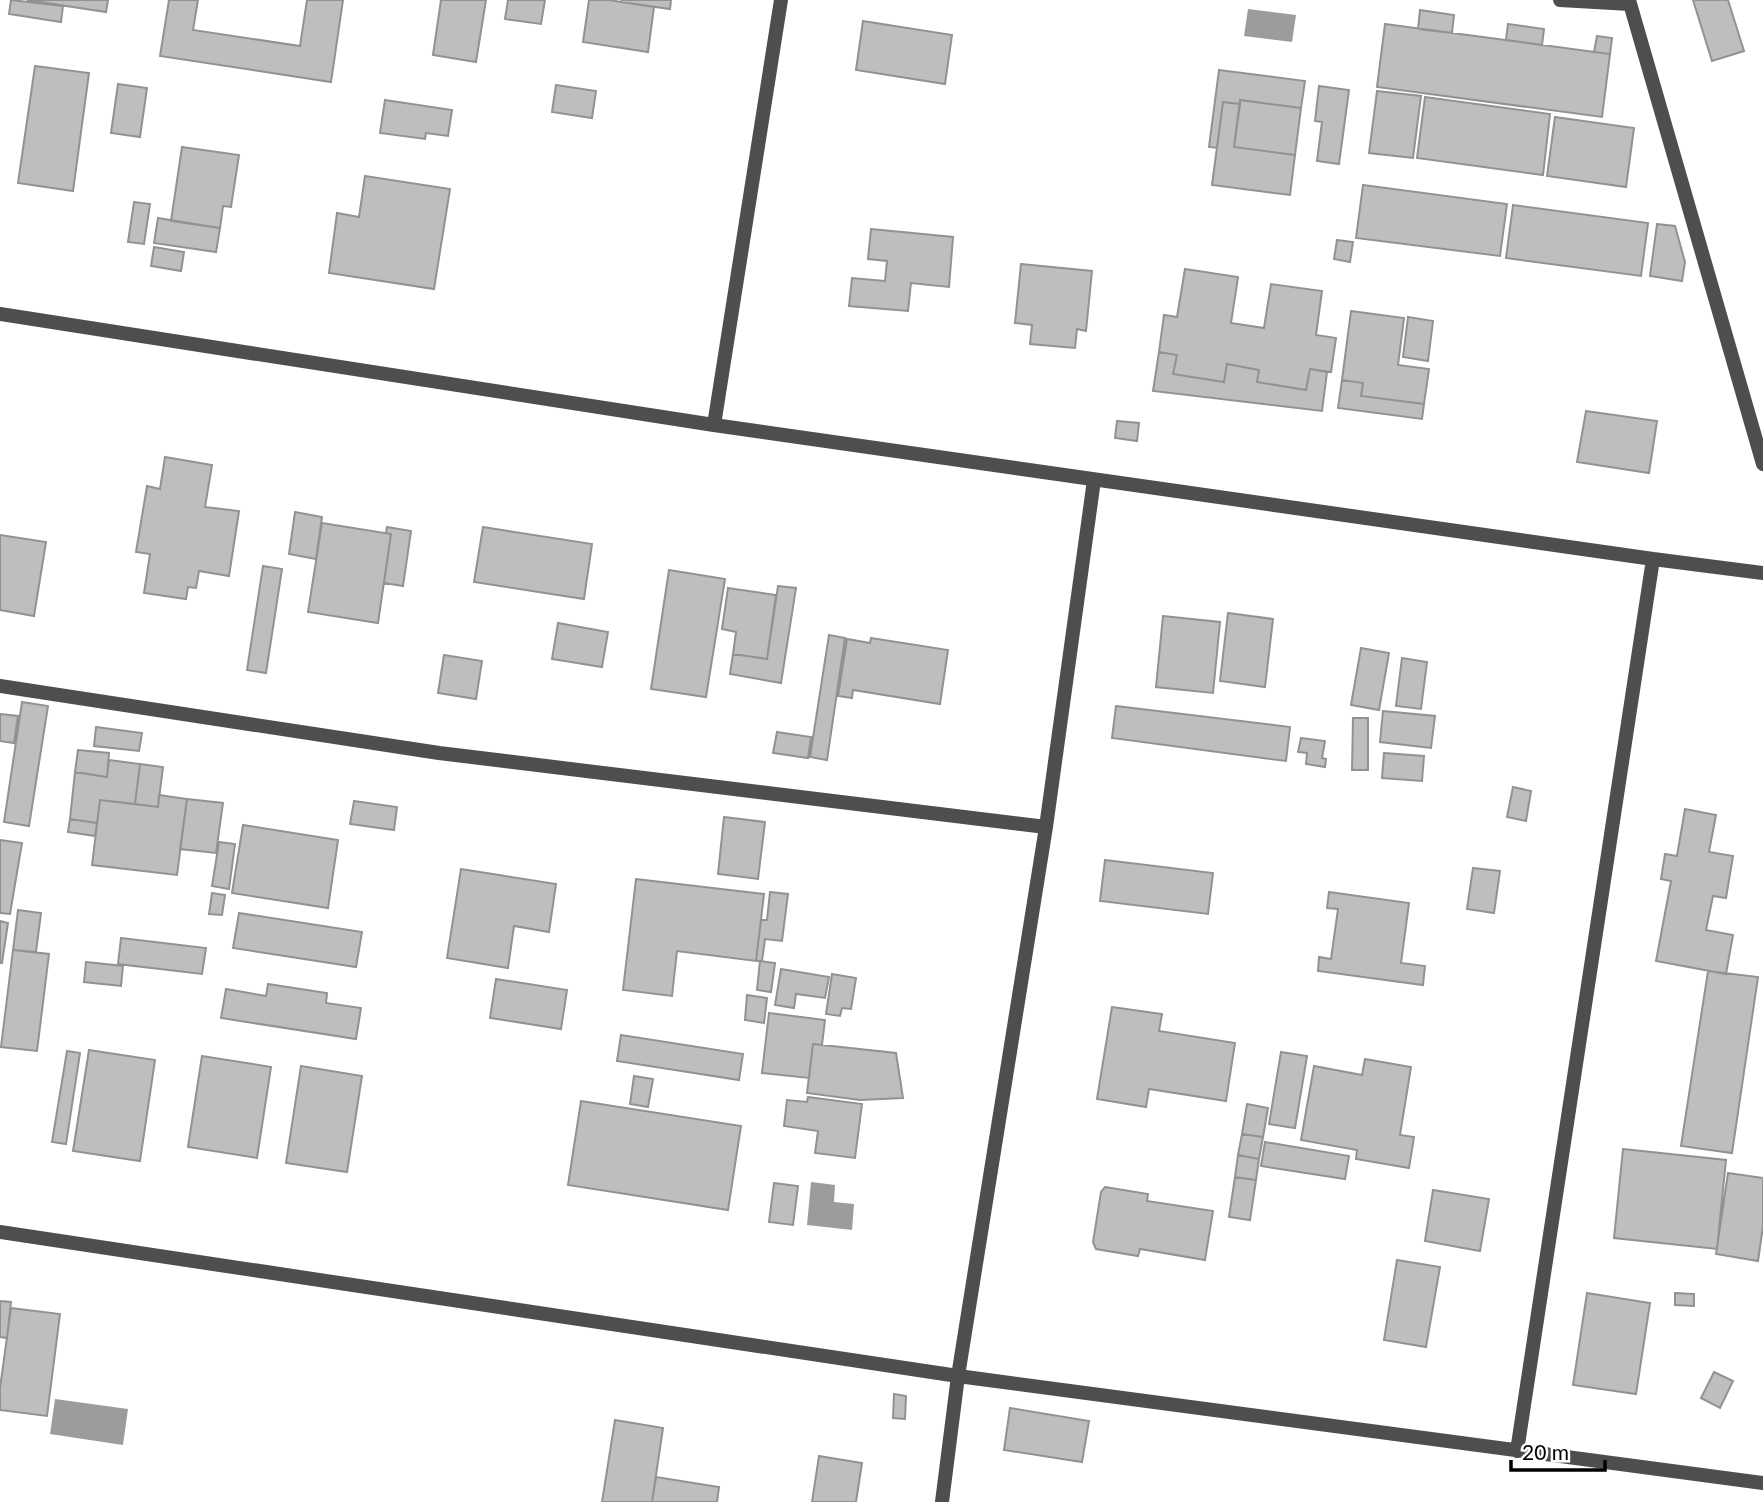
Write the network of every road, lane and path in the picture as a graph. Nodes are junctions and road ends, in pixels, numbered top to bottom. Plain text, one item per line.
1 (781, 0) edge
2 (1560, 0) edge
3 (1629, 2) edge
4 (0, 314) edge
5 (714, 425) junction
6 (1763, 464) edge
7 (1094, 480) junction
8 (1653, 559) junction
9 (1763, 573) edge
10 (0, 686) edge
11 (1046, 827) junction
12 (0, 1231) edge
13 (958, 1376) junction
14 (1517, 1451) junction
15 (1763, 1483) edge
16 (942, 1502) edge

1 - 5 street
2 - 3 street
3 - 6 street
4 - 5 street
5 - 7 street
7 - 8 street
7 - 11 street
8 - 9 street
8 - 14 street
10 - 11 street
11 - 13 street
12 - 13 street
13 - 14 street
13 - 16 street
14 - 15 street

